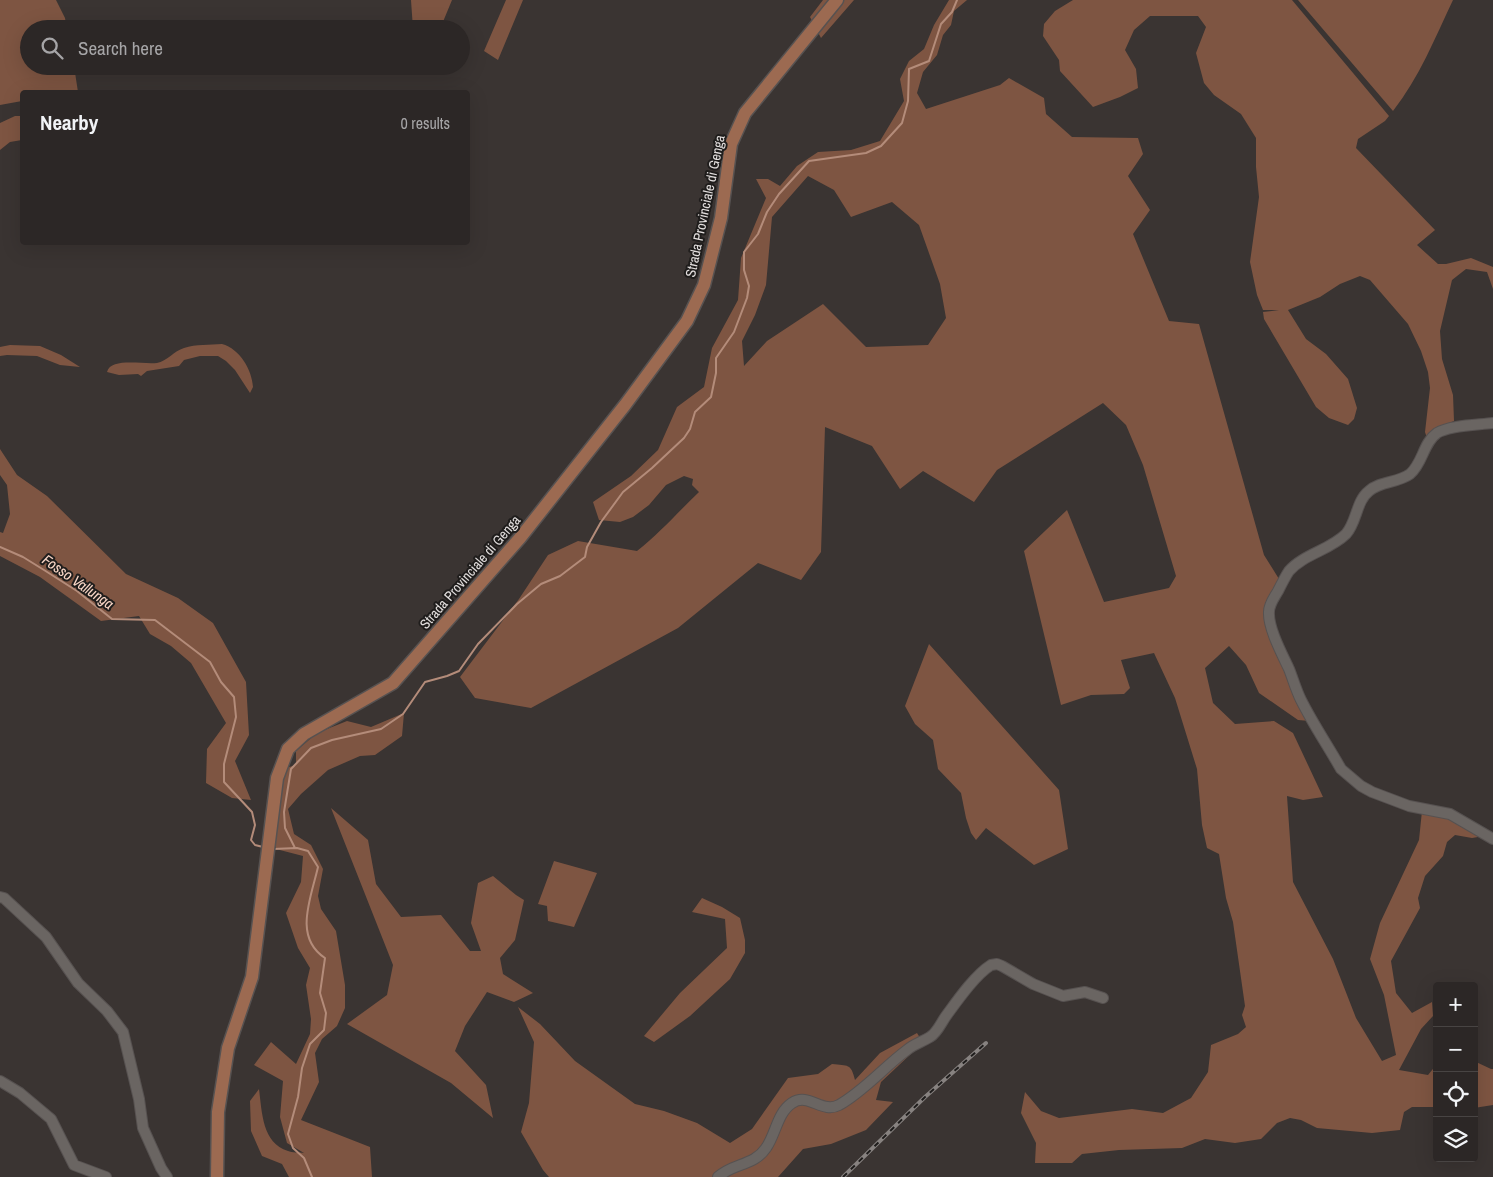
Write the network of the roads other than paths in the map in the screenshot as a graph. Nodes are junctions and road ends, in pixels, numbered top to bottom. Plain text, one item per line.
1 (837, 0) edge
2 (1493, 423) edge
3 (1493, 839) edge
4 (2, 898) edge
5 (0, 910) edge
6 (1103, 998) dead end
7 (0, 1081) edge
8 (106, 1177) edge
9 (167, 1177) edge
10 (218, 1177) edge
11 (718, 1177) edge

1 - 10 main road, Strada Provinciale di Genga
2 - 3 street
4 - 5 street
4 - 9 street
6 - 11 street
7 - 8 street

